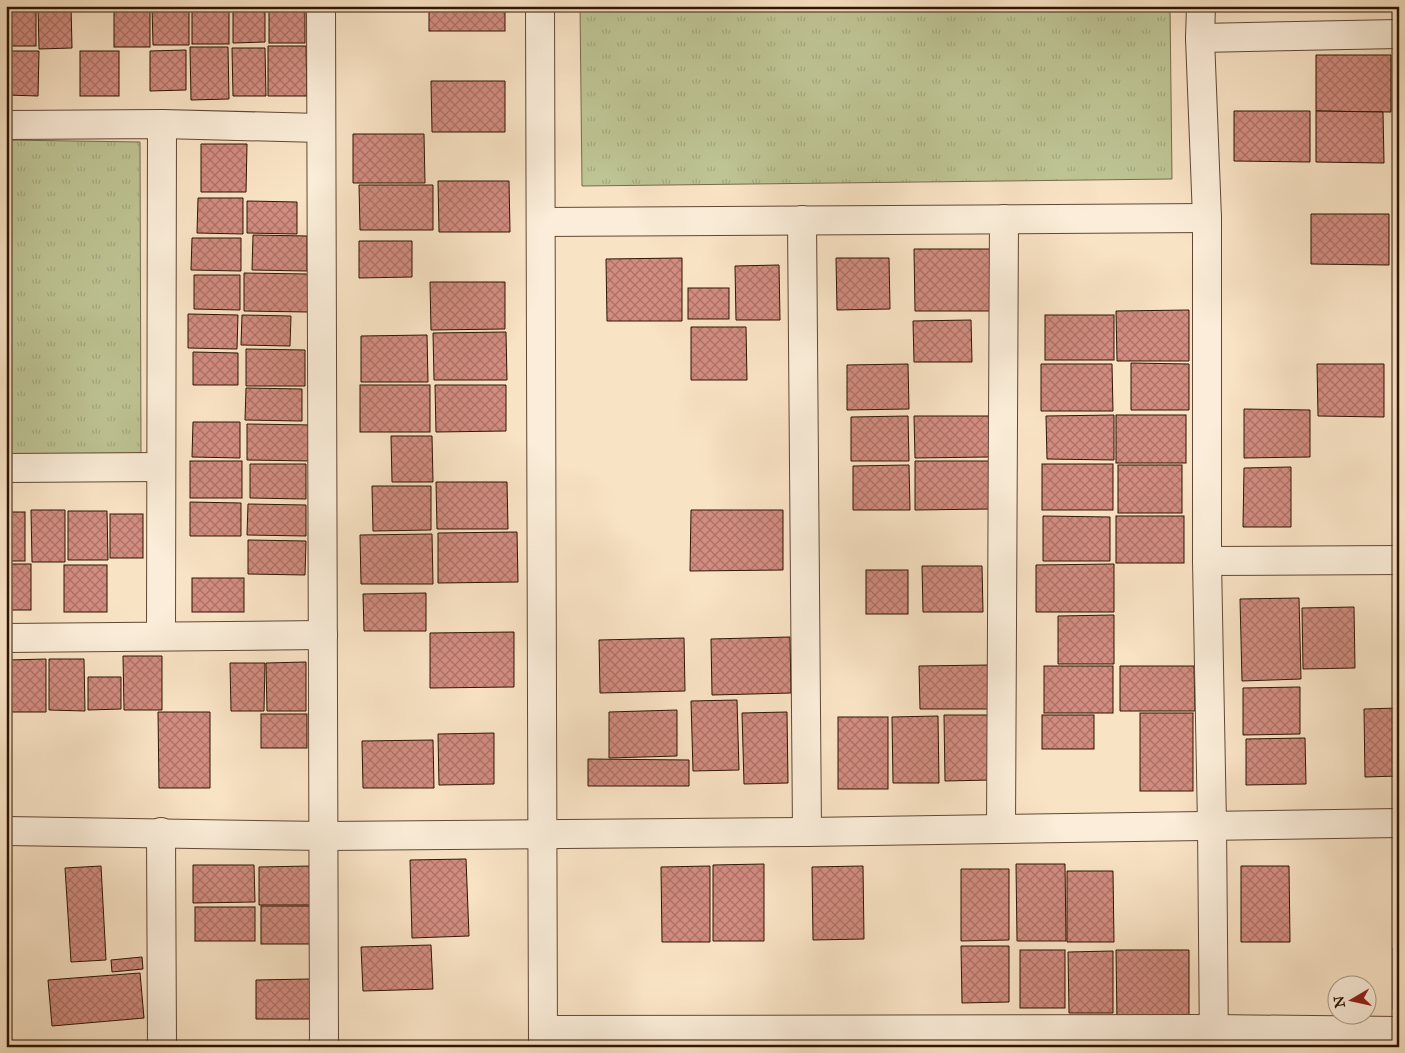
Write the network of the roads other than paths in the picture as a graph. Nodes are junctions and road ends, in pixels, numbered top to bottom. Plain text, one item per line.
1 (321, 6) edge
2 (540, 6) edge
3 (1201, 6) edge
4 (1399, 34) edge
5 (1200, 38) junction
6 (6, 124) edge
7 (162, 124) junction
8 (320, 128) junction
9 (1207, 218) junction
10 (1004, 219) junction
11 (802, 220) junction
12 (541, 222) junction
13 (161, 467) junction
14 (6, 468) edge
15 (1399, 560) edge
16 (1207, 561) junction
17 (323, 635) junction
18 (161, 636) junction
19 (6, 638) edge
20 (1399, 823) edge
21 (1212, 825) junction
22 (1001, 828) junction
23 (6, 831) edge
24 (161, 832) junction
25 (807, 832) junction
26 (542, 833) junction
27 (324, 836) junction
28 (1399, 1031) edge
29 (543, 1038) edge
30 (727, 1038) edge
31 (1036, 1038) edge
32 (1214, 1038) edge
33 (162, 1047) edge
34 (324, 1047) edge

1 - 8 street
2 - 12 street
3 - 5 street
4 - 5 street
5 - 9 street
6 - 7 street
7 - 8 street
7 - 13 street
8 - 17 street
9 - 10 street
9 - 16 street
10 - 11 street
10 - 22 street
11 - 12 street
11 - 25 street
12 - 26 street
13 - 14 street
13 - 18 street
15 - 16 street
16 - 21 street
17 - 18 street
17 - 27 street
18 - 19 street
20 - 21 street
21 - 22 street
21 - 32 street
22 - 25 street
23 - 24 street
24 - 27 street
24 - 33 street
25 - 26 street
26 - 27 street
26 - 29 street
27 - 34 street
28 - 32 street
29 - 30 street
30 - 31 street
31 - 32 street

